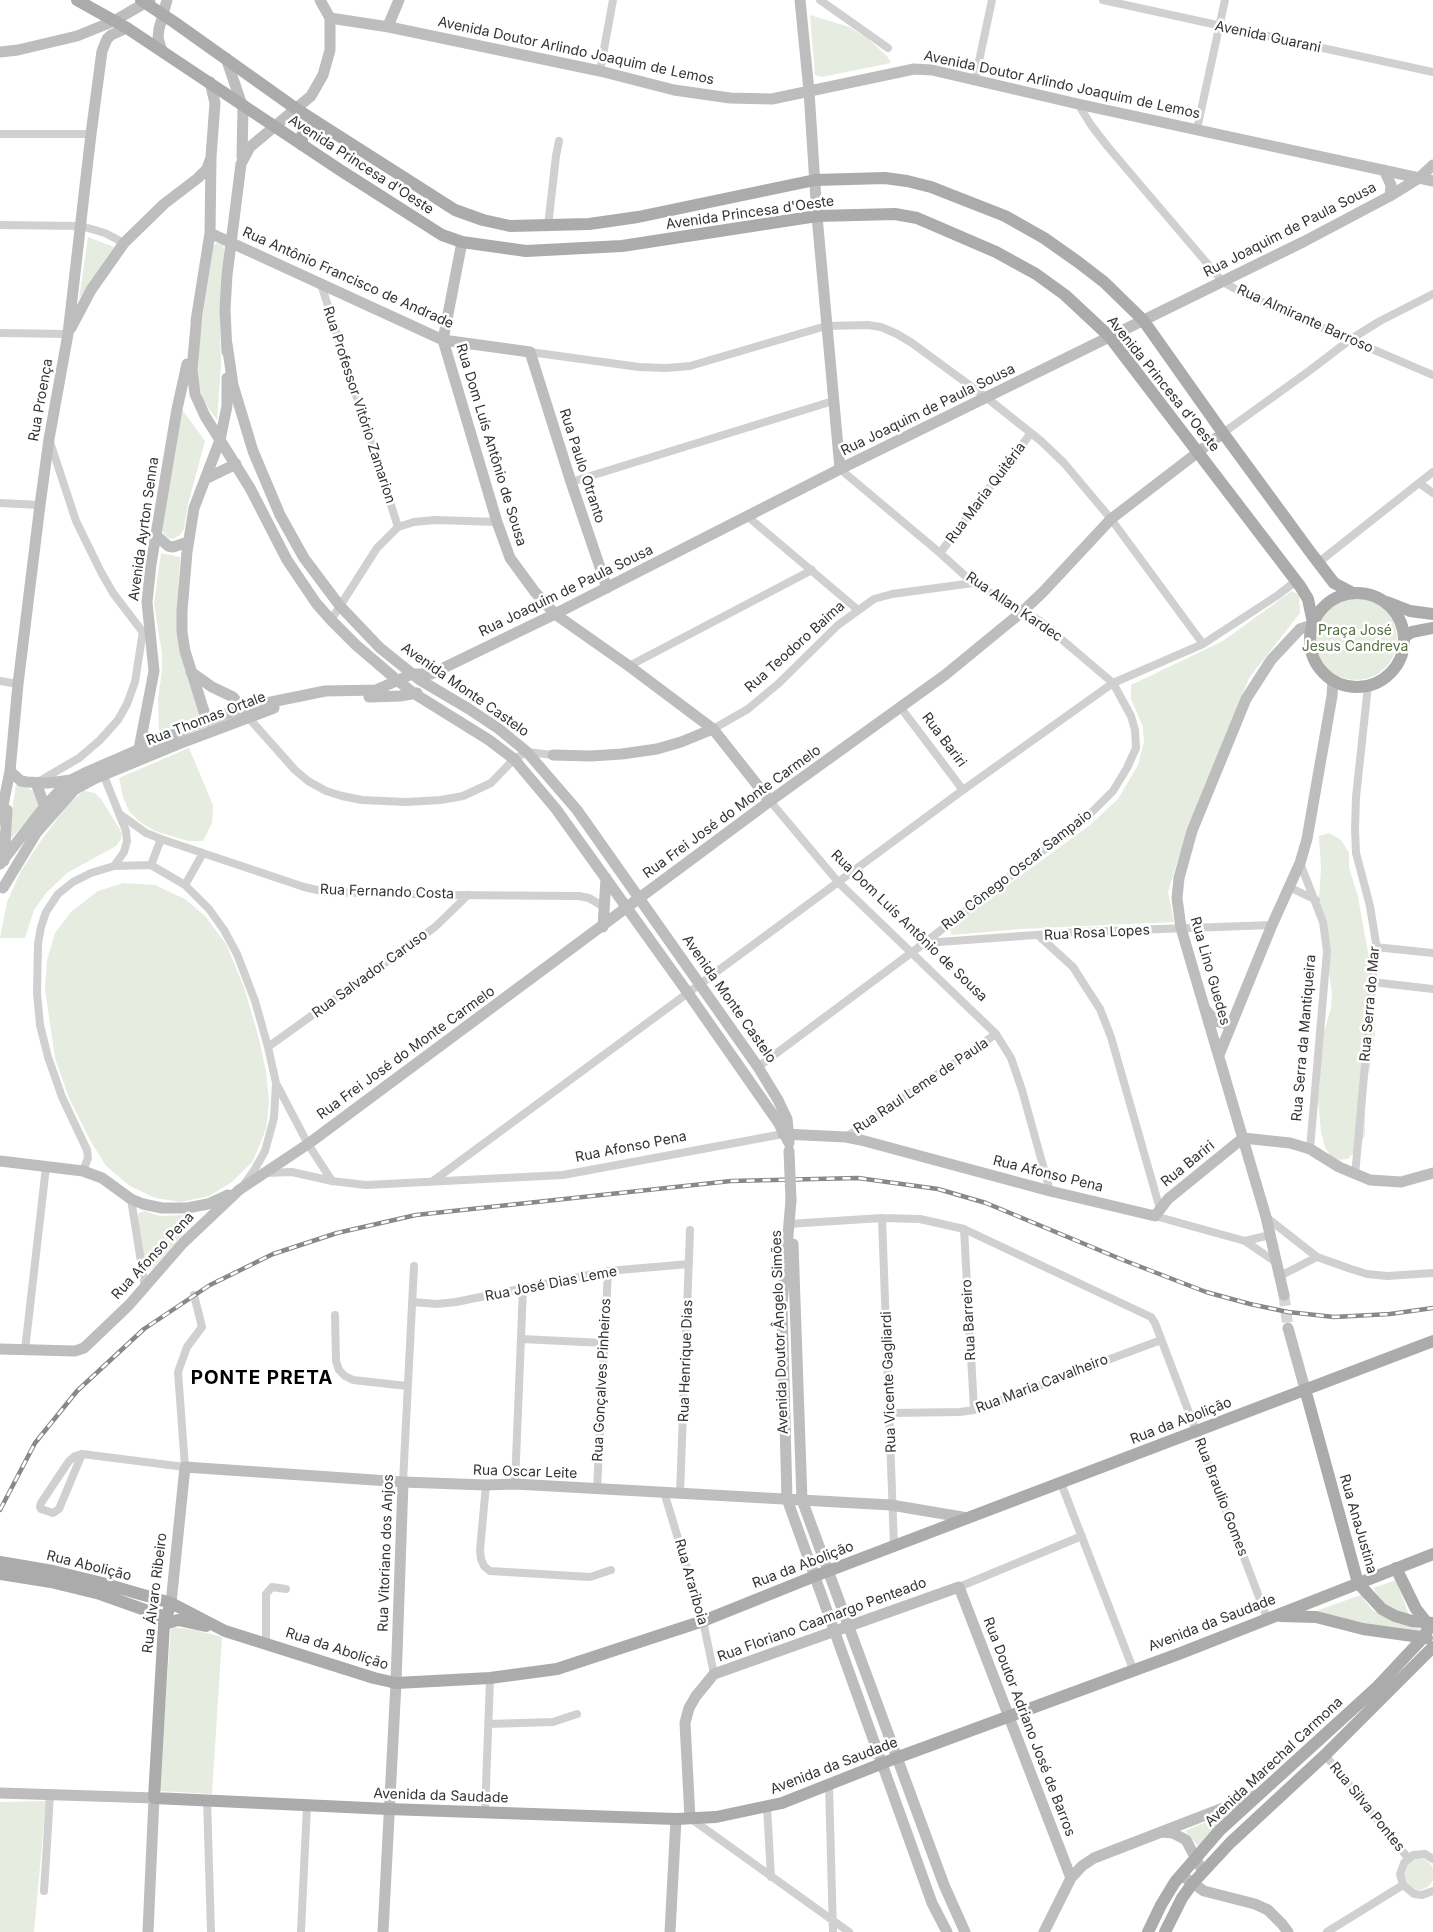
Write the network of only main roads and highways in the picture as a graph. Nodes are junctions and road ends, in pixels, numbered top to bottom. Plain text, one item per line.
1 (77, 0) edge
2 (167, 0) edge
3 (320, 0) edge
4 (399, 0) edge
5 (800, 0) edge
6 (146, 1) edge
7 (164, 14) junction
8 (330, 18) junction
9 (114, 21) junction
10 (388, 26) junction
11 (127, 28) junction
12 (84, 33) junction
13 (102, 51) junction
14 (162, 51) junction
15 (0, 52) edge
16 (226, 58) junction
17 (210, 82) junction
18 (809, 91) junction
19 (242, 104) junction
20 (296, 108) junction
21 (317, 122) junction
22 (275, 127) junction
23 (302, 145) junction
24 (211, 157) junction
25 (241, 164) junction
26 (1433, 165) edge
27 (1384, 170) junction
28 (1419, 178) junction
29 (815, 180) junction
30 (1433, 181) edge
31 (187, 186) junction
32 (1390, 196) junction
33 (211, 203) junction
34 (817, 216) junction
35 (210, 233) junction
36 (462, 242) junction
37 (231, 243) junction
38 (197, 314) junction
39 (1144, 320) junction
40 (68, 334) junction
41 (1109, 336) junction
42 (443, 340) junction
43 (227, 344) junction
44 (530, 352) joint
45 (1223, 433) junction
46 (220, 440) junction
47 (1197, 452) junction
48 (236, 464) junction
49 (840, 469) junction
50 (205, 478) junction
51 (156, 535) junction
52 (188, 542) junction
53 (607, 588) junction
54 (1353, 593) junction
55 (1385, 602) junction
56 (555, 614) junction
57 (1433, 614) edge
58 (1313, 624) junction
59 (1433, 628) edge
60 (1404, 637) junction
61 (191, 672) junction
62 (412, 674) junction
63 (429, 679) junction
64 (1333, 680) junction
65 (398, 681) junction
66 (416, 694) junction
67 (245, 713) junction
68 (207, 720) junction
69 (713, 729) junction
70 (139, 749) junction
71 (552, 755) road end
72 (10, 771) junction
73 (71, 780) junction
74 (36, 783) junction
75 (4, 796) edge
76 (770, 801) junction
77 (45, 807) junction
78 (0, 820) edge
79 (2, 861) edge
80 (606, 878) junction
81 (2, 893) edge
82 (640, 898) junction
83 (627, 908) junction
84 (603, 927) junction
85 (1205, 1009) junction
86 (1232, 1022) junction
87 (1219, 1055) junction
88 (1243, 1138) junction
89 (788, 1140) junction
90 (0, 1161) edge
91 (1433, 1173) edge
92 (264, 1174) joint
93 (239, 1190) junction
94 (791, 1206) joint
95 (1158, 1212) joint
96 (790, 1224) junction
97 (1284, 1295) tunnel mouth
98 (1288, 1328) tunnel mouth
99 (1433, 1341) edge
100 (0, 1349) edge
101 (1305, 1389) junction
102 (185, 1467) joint
103 (403, 1482) junction
104 (787, 1499) junction
105 (802, 1500) junction
106 (968, 1518) junction
107 (1433, 1554) edge
108 (0, 1562) edge
109 (1396, 1568) junction
110 (828, 1571) junction
111 (0, 1574) edge
112 (815, 1576) junction
113 (1358, 1583) junction
114 (959, 1587) joint
115 (171, 1603) junction
116 (1270, 1617) junction
117 (164, 1621) junction
118 (1431, 1623) edge
119 (848, 1627) junction
120 (225, 1631) junction
121 (835, 1632) junction
122 (1430, 1645) edge
123 (396, 1683) junction
124 (1008, 1716) junction
125 (896, 1758) junction
126 (881, 1763) junction
127 (0, 1792) edge
128 (1259, 1795) junction
129 (154, 1798) junction
130 (388, 1809) junction
131 (690, 1818) junction
132 (676, 1819) junction
133 (1164, 1832) junction
134 (1196, 1857) junction
135 (1203, 1872) junction
136 (1181, 1875) junction
137 (1071, 1878) junction
138 (1192, 1884) junction
139 (148, 1932) edge
140 (383, 1932) edge
141 (670, 1932) edge
142 (947, 1932) edge
143 (966, 1932) edge
144 (1044, 1932) edge
145 (1148, 1932) edge
146 (1165, 1932) edge
147 (1288, 1932) edge

1 - 9 main road, Avenida Princesa d'Oeste
2 - 7 main road
3 - 8 main road
4 - 10 main road
5 - 18 main road
6 - 7 main road, Avenida Princesa d'Oeste
6 - 9 main road
7 - 14 main road
7 - 16 main road, Avenida Princesa d'Oeste
8 - 10 main road, Avenida Doutor Arlindo Joaquim de Lemos
8 - 20 main road
9 - 11 main road, Avenida Princesa d'Oeste
9 - 12 main road
10 - 18 main road, Avenida Doutor Arlindo Joaquim de Lemos
11 - 13 main road
11 - 14 main road, Avenida Princesa d'Oeste
12 - 13 main road
12 - 15 main road
13 - 40 main road, Rua Proença
14 - 17 main road, Avenida Princesa d'Oeste
16 - 19 main road
16 - 20 main road, Avenida Princesa d'Oeste
17 - 19 main road, Avenida Princesa d'Oeste
17 - 24 main road, Avenida Ayrton Senna
18 - 27 main road, Avenida Doutor Arlindo Joaquim de Lemos
18 - 29 main road
19 - 22 main road, Avenida Princesa d'Oeste
19 - 25 main road
20 - 21 main road, Avenida Princesa d'Oeste
20 - 22 main road
21 - 23 main road
21 - 29 main road, Avenida Princesa d'Oeste
22 - 23 main road, Avenida Princesa d'Oeste
22 - 25 main road
23 - 36 main road, Avenida Princesa d'Oeste
24 - 31 main road
24 - 33 main road, Avenida Ayrton Senna
25 - 37 main road
26 - 28 main road, Rua Joaquim de Paula Sousa
27 - 28 main road, Avenida Doutor Arlindo Joaquim de Lemos
27 - 32 main road
28 - 30 main road, Avenida Doutor Arlindo Joaquim de Lemos
28 - 32 main road, Rua Joaquim de Paula Sousa
29 - 34 main road
29 - 39 main road, Avenida Princesa d'Oeste
31 - 33 main road
31 - 40 main road
32 - 39 main road, Rua Joaquim de Paula Sousa
33 - 35 main road, Avenida Ayrton Senna
34 - 36 main road, Avenida Princesa d'Oeste
34 - 41 main road, Avenida Princesa d'Oeste
34 - 49 main road
35 - 37 main road, Rua Antônio Francisco de Andrade
35 - 38 main road, Avenida Ayrton Senna
36 - 42 main road, Rua Dom Luís Antônio de Sousa
37 - 42 main road, Rua Antônio Francisco de Andrade
37 - 43 main road
38 - 46 main road, Avenida Ayrton Senna
38 - 51 main road, Avenida Ayrton Senna
39 - 41 main road, Rua Joaquim de Paula Sousa
39 - 45 main road, Avenida Princesa d'Oeste
40 - 72 main road, Rua Proença
41 - 47 main road, Avenida Princesa d'Oeste
41 - 49 main road, Rua Joaquim de Paula Sousa
42 - 44 main road, Rua Antônio Francisco de Andrade
42 - 56 main road, Rua Dom Luís Antônio de Sousa
43 - 46 main road
43 - 62 main road, Avenida Monte Castelo
44 - 53 main road, Rua Paulo Otranto
45 - 47 main road, Rua Frei José do Monte Carmelo
45 - 54 main road, Avenida Princesa d'Oeste
46 - 48 main road, Avenida Monte Castelo
46 - 50 main road
47 - 58 main road, Avenida Princesa d'Oeste
47 - 76 main road, Rua Frei José do Monte Carmelo
48 - 50 main road
48 - 65 main road, Avenida Monte Castelo
49 - 53 main road, Rua Joaquim de Paula Sousa
50 - 52 main road
51 - 52 main road
51 - 70 main road, Avenida Ayrton Senna
52 - 61 main road
53 - 56 main road, Rua Joaquim de Paula Sousa
54 - 55 main road
54 - 58 main road
55 - 57 main road
55 - 60 main road
56 - 63 main road, Rua Joaquim de Paula Sousa
56 - 69 main road, Rua Dom Luís Antônio de Sousa
58 - 64 main road
58 - 85 main road, Rua Lino Guedes
59 - 60 main road
60 - 64 main road
61 - 67 main road
61 - 68 main road
62 - 63 main road, Avenida Monte Castelo
62 - 65 main road, Rua Thomas Ortale
63 - 66 main road
63 - 82 main road, Avenida Monte Castelo
64 - 86 main road
65 - 66 main road, Avenida Monte Castelo
65 - 67 main road, Rua Thomas Ortale
66 - 67 main road, Rua Thomas Ortale
66 - 80 main road, Avenida Monte Castelo
67 - 68 main road, Rua Thomas Ortale
67 - 81 main road, Rua Thomas Ortale
68 - 70 main road, Rua Thomas Ortale
69 - 71 main road, Rua Teodoro Baima
69 - 76 main road, Rua Dom Luís Antônio de Sousa
70 - 73 main road, Rua Thomas Ortale
72 - 74 main road
72 - 75 main road, Rua Proença
73 - 74 main road
73 - 77 main road, Rua Thomas Ortale
74 - 77 main road
75 - 78 main road, Rua Proença
75 - 79 main road, Rua Proença
76 - 82 main road, Rua Frei José do Monte Carmelo
77 - 79 main road, Rua Thomas Ortale
79 - 81 main road, Rua Proença
80 - 83 main road, Avenida Monte Castelo
80 - 84 main road
82 - 83 main road, Rua Frei José do Monte Carmelo
82 - 89 main road, Avenida Monte Castelo
83 - 84 main road, Rua Frei José do Monte Carmelo
83 - 89 main road, Avenida Monte Castelo
84 - 92 main road, Rua Frei José do Monte Carmelo
85 - 86 main road
85 - 87 main road, Rua Lino Guedes
86 - 87 main road
87 - 88 main road, Rua Lino Guedes
88 - 91 main road
88 - 95 main road, Rua Bariri
88 - 97 main road, Rua Lino Guedes
89 - 94 main road, Avenida Monte Castelo, bridge
89 - 95 main road, Rua Afonso Pena
90 - 93 main road
92 - 93 main road, Rua Afonso Pena
93 - 100 main road, Rua Afonso Pena
94 - 96 main road, Avenida Doutor Ângelo Simões
96 - 104 main road, Avenida Doutor Ângelo Simões
96 - 105 main road, Avenida Doutor Ângelo Simões
98 - 101 main road
99 - 101 main road, Rua da Abolição
101 - 106 main road, Rua da Abolição
101 - 113 main road, Rua AnaJustina
102 - 103 main road, Rua Oscar Leite
102 - 115 main road, Rua Álvaro Ribeiro
103 - 104 main road, Rua Oscar Leite
103 - 123 main road, Rua Vitoriano dos Anjos
104 - 105 main road, Rua Oscar Leite
104 - 112 main road, Avenida Doutor Ângelo Simões
105 - 106 main road, Rua Oscar Leite
105 - 110 main road, Avenida Doutor Ângelo Simões
106 - 110 main road, Rua da Abolição
107 - 109 main road, Avenida da Saudade
108 - 115 main road, Rua Abolição
109 - 113 main road, Avenida da Saudade
109 - 118 main road
110 - 112 main road, Rua da Abolição
110 - 119 main road, Avenida Doutor Ângelo Simões
111 - 117 main road
112 - 121 main road, Avenida Doutor Ângelo Simões
112 - 123 main road, Rua da Abolição
113 - 116 main road, Avenida da Saudade
113 - 118 main road, Rua AnaJustina
114 - 119 main road, Rua Floriano Caamargo Penteado
114 - 124 main road, Rua Doutor Adriano José de Barros
115 - 117 main road, Rua Álvaro Ribeiro
115 - 120 main road, Rua da Abolição
116 - 122 main road
116 - 124 main road, Avenida da Saudade
117 - 120 main road
117 - 129 main road, Rua Álvaro Ribeiro
118 - 122 main road, Avenida Marechal Carmona
119 - 121 main road, Rua Floriano Caamargo Penteado
119 - 125 main road, Avenida Doutor Ângelo Simões
120 - 123 main road, Rua da Abolição
121 - 126 main road, Avenida Doutor Ângelo Simões
121 - 131 main road, Rua Floriano Caamargo Penteado
122 - 128 main road, Avenida Marechal Carmona
122 - 135 main road, Avenida Marechal Carmona
123 - 130 main road, Rua Vitoriano dos Anjos
124 - 125 main road, Avenida da Saudade
124 - 137 main road, Rua Doutor Adriano José de Barros
125 - 126 main road, Avenida da Saudade
125 - 143 main road, Avenida Doutor Ângelo Simões
126 - 131 main road, Avenida da Saudade
126 - 142 main road, Avenida Doutor Ângelo Simões
127 - 129 main road, Avenida da Saudade
128 - 133 main road
128 - 134 main road, Avenida Marechal Carmona
129 - 130 main road, Avenida da Saudade
129 - 139 main road, Rua Álvaro Ribeiro
130 - 132 main road, Avenida da Saudade
130 - 140 main road, Rua Vitoriano dos Anjos
131 - 132 main road, Avenida da Saudade
132 - 141 main road
133 - 134 main road
133 - 137 main road
134 - 135 main road
134 - 136 main road, Avenida Marechal Carmona
135 - 138 main road, Avenida Marechal Carmona
136 - 138 main road
136 - 145 main road, Avenida Marechal Carmona
137 - 144 main road
138 - 146 main road, Avenida Marechal Carmona
138 - 147 main road

